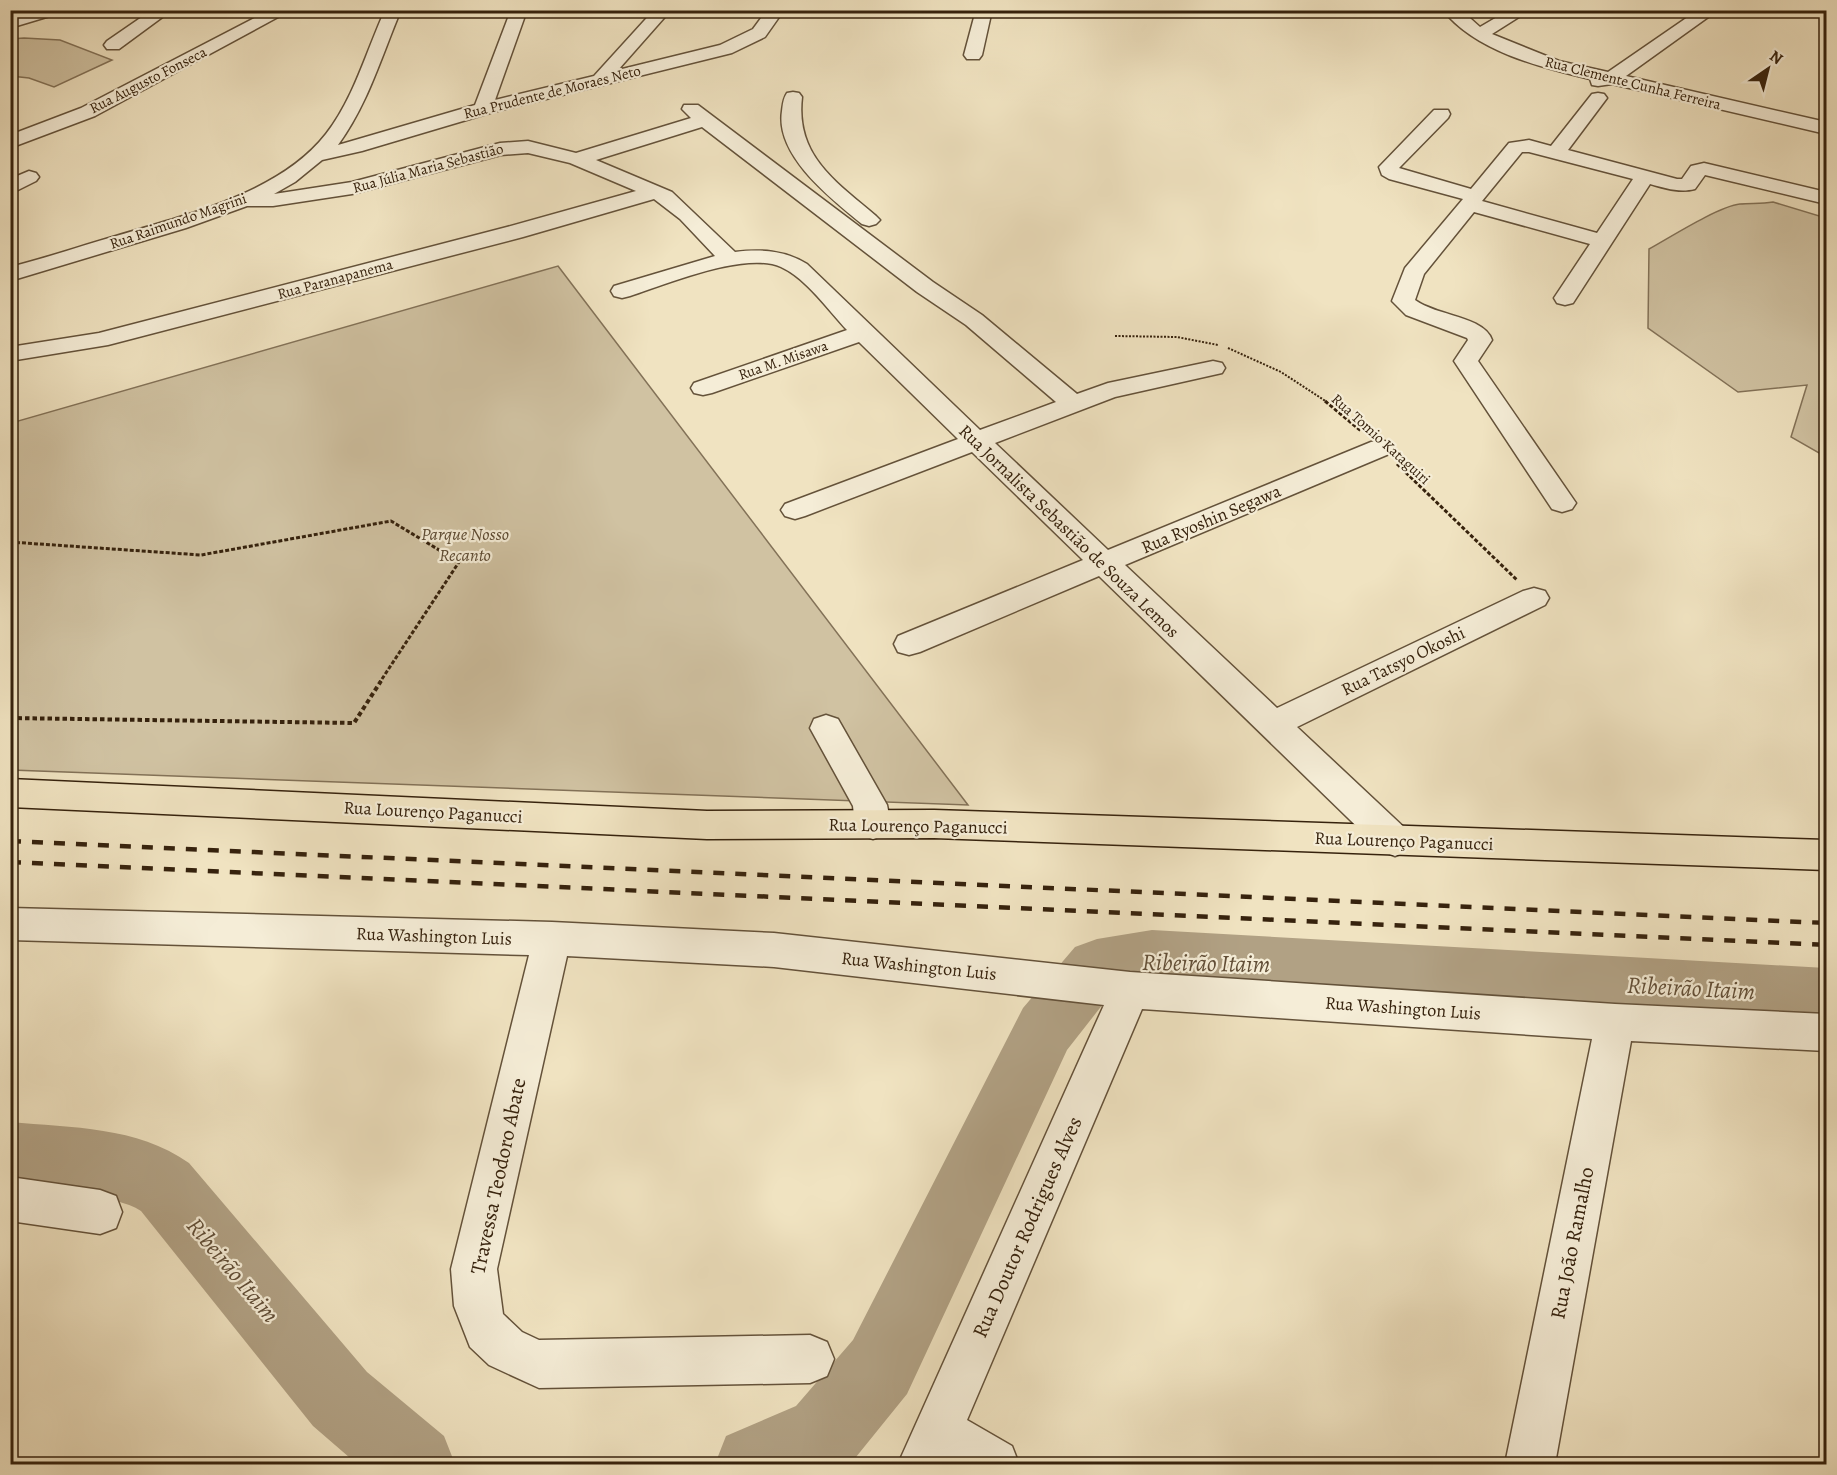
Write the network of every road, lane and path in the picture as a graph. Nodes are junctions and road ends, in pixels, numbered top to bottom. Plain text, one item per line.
1 (54, 10) edge
2 (164, 10) edge
3 (283, 10) edge
4 (393, 10) edge
5 (519, 10) edge
6 (663, 10) edge
7 (776, 10) edge
8 (984, 10) edge
9 (1451, 10) edge
10 (1522, 10) edge
11 (1710, 10) edge
12 (10, 24) edge
13 (1479, 35) junction
14 (113, 45) dead end
15 (973, 55) dead end
16 (601, 79) junction
17 (1610, 79) junction
18 (793, 98) dead end
19 (483, 109) junction
20 (1440, 114) dead end
21 (1827, 128) edge
22 (10, 142) edge
23 (1556, 153) junction
24 (316, 156) junction
25 (577, 159) junction
26 (1645, 176) junction
27 (29, 177) dead end
28 (10, 188) edge
29 (656, 192) junction
30 (1827, 198) edge
31 (243, 200) junction
32 (1472, 200) junction
33 (1603, 242) junction
34 (729, 258) junction
35 (10, 274) edge
36 (622, 291) dead end
37 (1565, 298) dead end
38 (974, 320) junction
39 (863, 333) junction
40 (1115, 336) dead end
41 (10, 354) edge
42 (1213, 368) dead end
43 (703, 388) dead end
44 (1073, 404) junction
45 (975, 440) junction
46 (1380, 448) junction
47 (1562, 503) dead end
48 (795, 510) dead end
49 (10, 542) edge
50 (1104, 564) junction
51 (1534, 598) joint
52 (909, 644) dead end
53 (10, 718) edge
54 (1271, 725) junction
55 (826, 728) dead end
56 (10, 793) edge
57 (873, 825) junction
58 (1395, 841) junction
59 (1827, 855) edge
60 (10, 924) edge
61 (552, 939) junction
62 (1110, 987) junction
63 (1615, 1022) junction
64 (1827, 1033) edge
65 (10, 1200) edge
66 (99, 1212) dead end
67 (810, 1359) dead end
68 (931, 1447) edge
69 (994, 1464) edge
70 (1530, 1464) edge

1 - 12 street
2 - 14 street
3 - 22 street, Rua Augusto Fonseca
4 - 24 street, Rua Raimundo Magrini
5 - 19 street
6 - 16 street
7 - 16 street, Rua Prudente de Moraes Neto
8 - 15 street
9 - 13 street, Rua Clemente Cunha Ferreira
10 - 13 street
11 - 17 street
13 - 17 street, Rua Clemente Cunha Ferreira
16 - 19 street, Rua Prudente de Moraes Neto
17 - 21 street, Rua Clemente Cunha Ferreira
17 - 23 street
18 - 38 street
19 - 24 street, Rua Prudente de Moraes Neto
20 - 32 street
23 - 26 street
23 - 32 street
24 - 31 street, Rua Raimundo Magrini
25 - 29 street
25 - 31 street, Rua Júlia Maria Sebastião
25 - 38 street
26 - 30 street
26 - 33 street
27 - 28 street
29 - 34 street
29 - 41 street, Rua Paranapanema
31 - 35 street, Rua Raimundo Magrini
32 - 33 street
32 - 47 street
33 - 37 street
34 - 36 street, Rua Jornalista Sebastião de Souza Lemos
34 - 39 street, Rua Jornalista Sebastião de Souza Lemos
38 - 44 street
39 - 43 street, Rua M. Misawa
39 - 45 street, Rua Jornalista Sebastião de Souza Lemos
40 - 46 path, Rua Tomio Kataguiri
42 - 44 street
44 - 45 street
45 - 48 street
45 - 50 street, Rua Jornalista Sebastião de Souza Lemos
46 - 50 street, Rua Ryoshin Segawa
46 - 51 path, Rua Tomio Kataguiri
49 - 53 path
50 - 52 street, Rua Ryoshin Segawa
50 - 54 street, Rua Jornalista Sebastião de Souza Lemos
51 - 54 street, Rua Tatsyo Okoshi
54 - 58 street, Rua Jornalista Sebastião de Souza Lemos
55 - 57 street
56 - 57 main road, Rua Lourenço Paganucci
57 - 58 main road, Rua Lourenço Paganucci
58 - 59 main road, Rua Lourenço Paganucci
60 - 61 street, Rua Washington Luis
61 - 62 street, Rua Washington Luis
61 - 67 street, Travessa Teodoro Abate
62 - 63 street, Rua Washington Luis
62 - 68 street, Rua Doutor Rodrigues Alves
63 - 64 street, Rua Washington Luis
63 - 70 street, Rua João Ramalho
65 - 66 street
68 - 69 street

